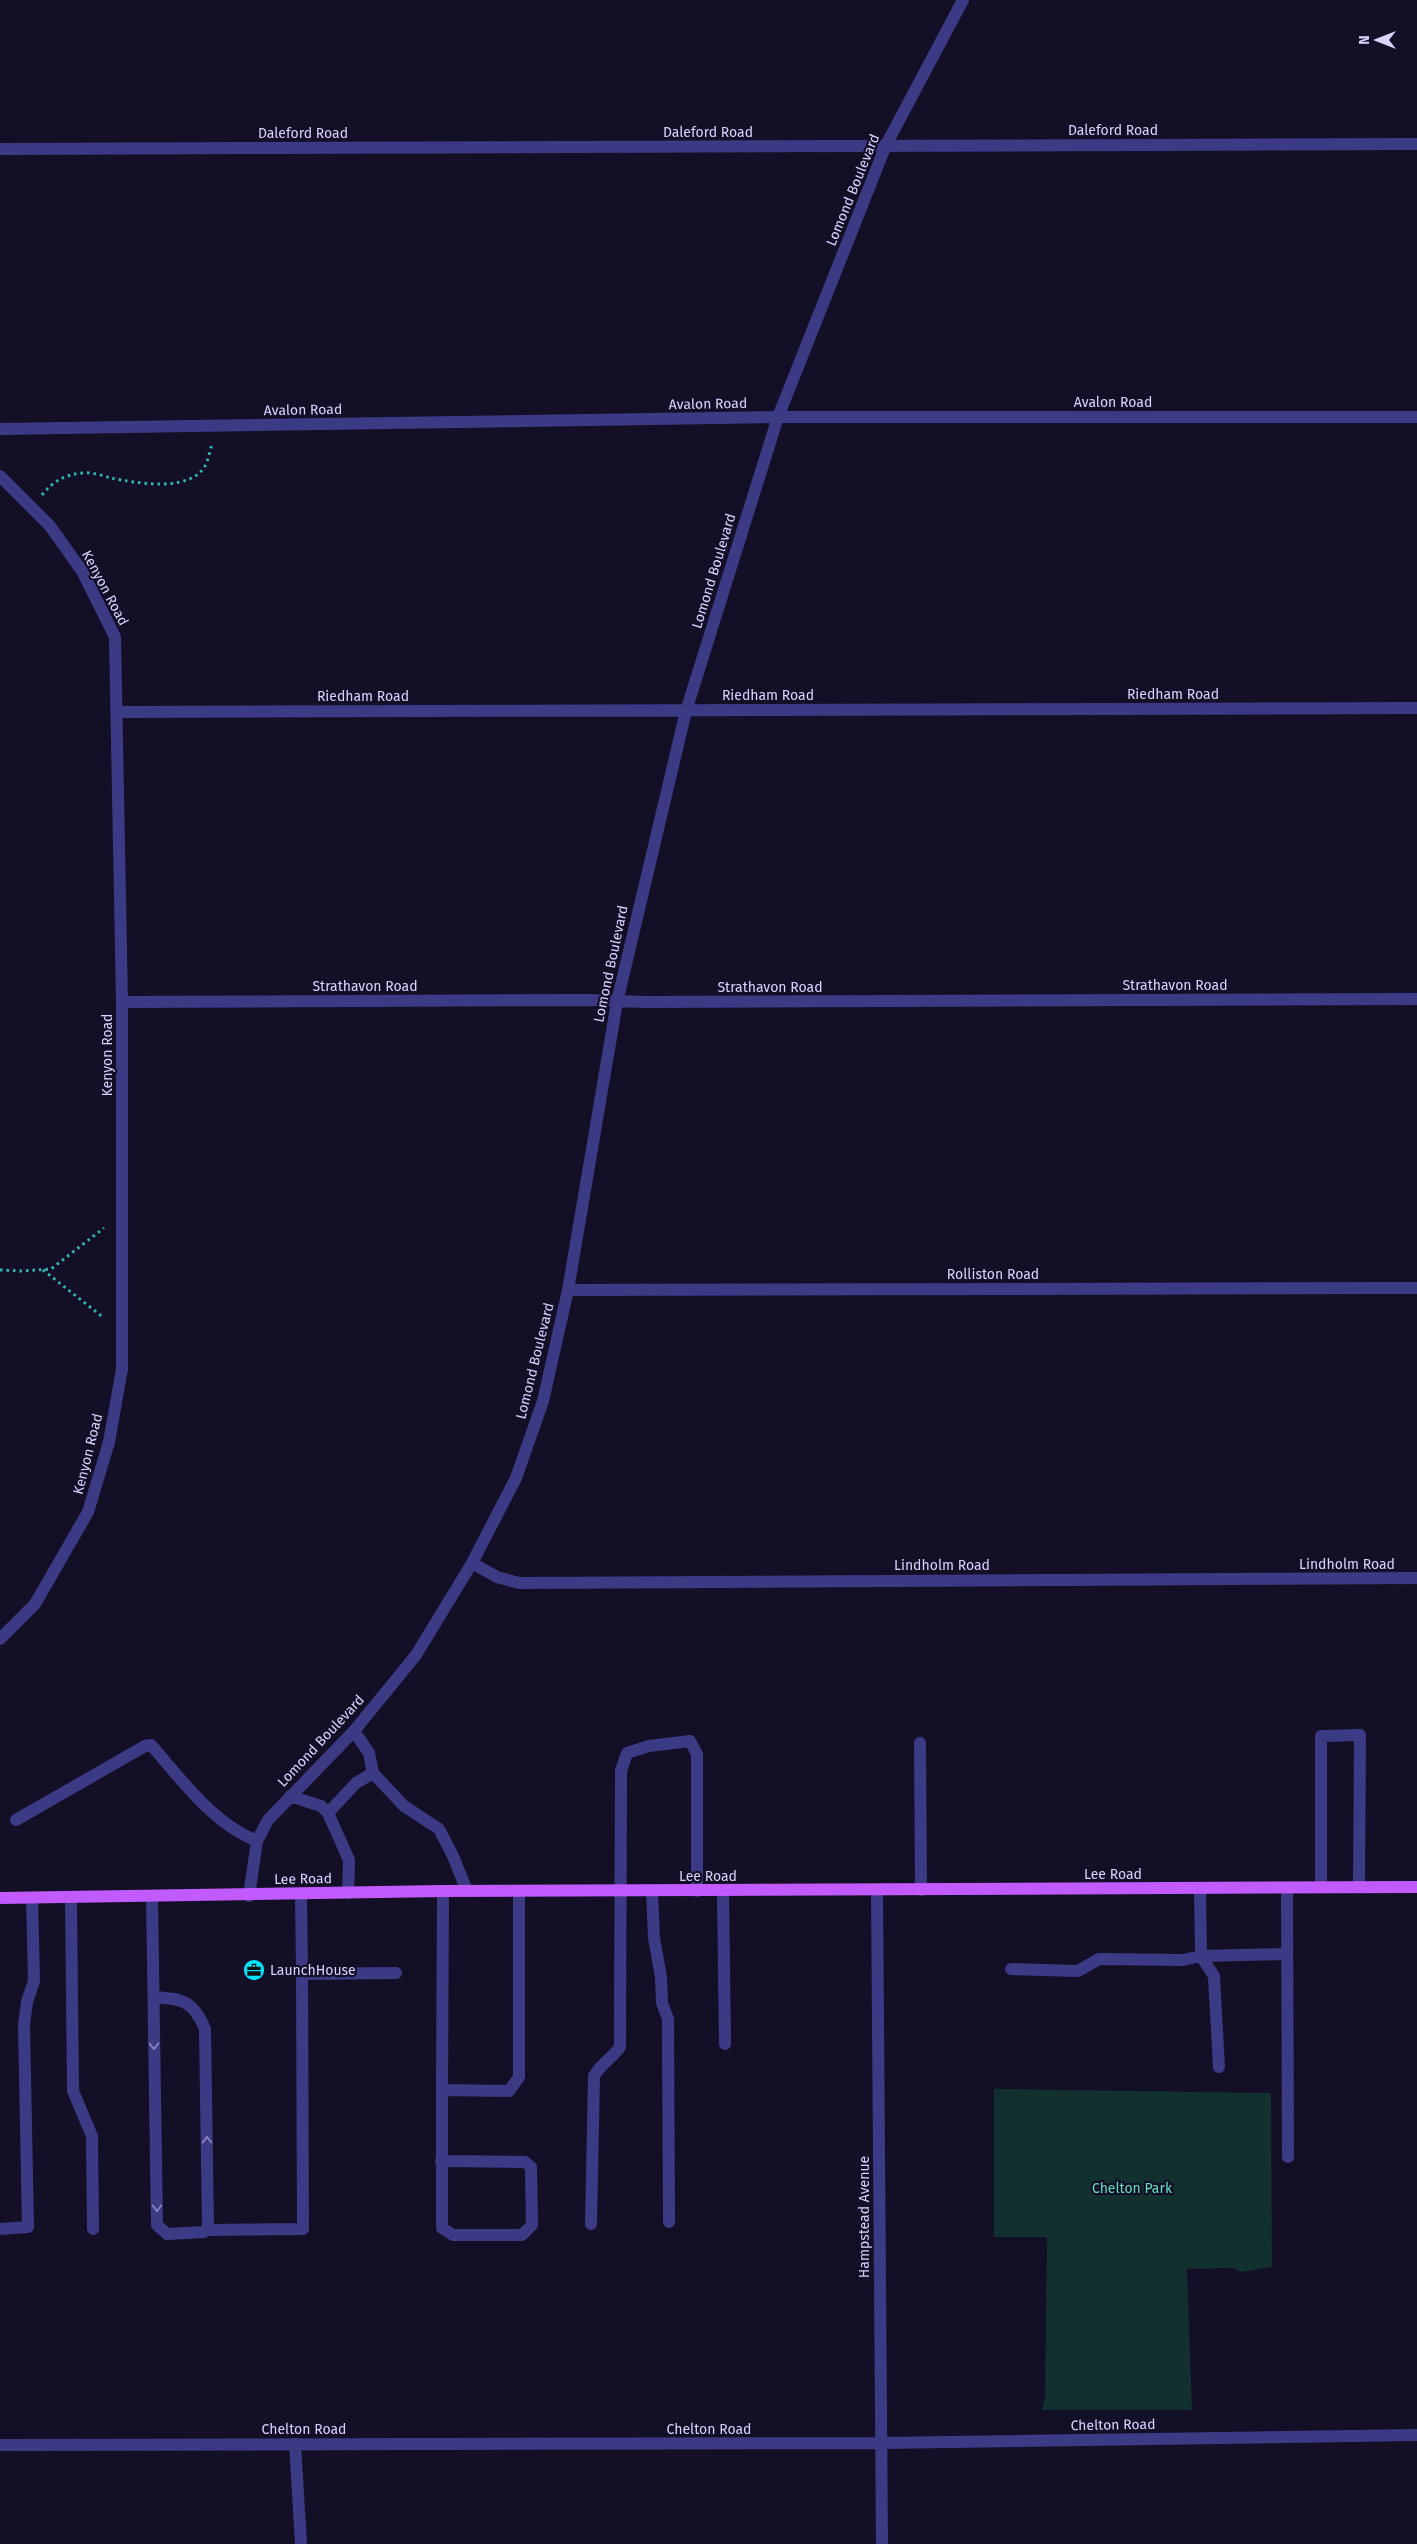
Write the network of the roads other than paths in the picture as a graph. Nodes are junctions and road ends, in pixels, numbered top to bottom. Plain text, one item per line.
1 (963, 0) edge
2 (1417, 144) edge
3 (886, 145) junction
4 (0, 149) edge
5 (778, 417) junction
6 (1417, 417) edge
7 (0, 429) edge
8 (0, 476) edge
9 (1417, 708) edge
10 (686, 711) junction
11 (118, 712) junction
12 (1417, 998) edge
13 (122, 1002) junction
14 (616, 1002) junction
15 (1417, 1288) edge
16 (568, 1290) junction
17 (472, 1563) junction
18 (1417, 1578) edge
19 (0, 1639) edge
20 (354, 1731) junction
21 (920, 1743) dead end
22 (373, 1773) junction
23 (290, 1796) junction
24 (328, 1813) junction
25 (16, 1820) dead end
26 (257, 1841) junction
27 (1321, 1887) junction
28 (1359, 1887) junction
29 (1417, 1887) edge
30 (1200, 1888) junction
31 (1287, 1888) junction
32 (921, 1890) junction
33 (443, 1891) junction
34 (467, 1891) junction
35 (520, 1891) junction
36 (622, 1891) junction
37 (652, 1891) junction
38 (697, 1891) junction
39 (723, 1891) junction
40 (877, 1891) junction
41 (348, 1893) junction
42 (301, 1894) junction
43 (249, 1896) junction
44 (0, 1898) edge
45 (32, 1898) junction
46 (71, 1898) junction
47 (152, 1898) junction
48 (1286, 1954) junction
49 (1201, 1956) junction
50 (1011, 1969) dead end
51 (396, 1973) dead end
52 (302, 1974) junction
53 (154, 1997) junction
54 (725, 2044) dead end
55 (1219, 2067) dead end
56 (442, 2090) junction
57 (1288, 2158) dead end
58 (441, 2161) junction
59 (669, 2222) dead end
60 (591, 2224) dead end
61 (0, 2229) edge
62 (93, 2229) dead end
63 (207, 2230) junction
64 (1417, 2435) edge
65 (295, 2444) junction
66 (881, 2444) junction
67 (0, 2445) edge
68 (301, 2544) edge
69 (882, 2544) edge

1 - 3 street, Lomond Boulevard
2 - 3 street, Daleford Road
3 - 4 street, Daleford Road
3 - 5 street, Lomond Boulevard
5 - 6 street, Avalon Road
5 - 7 street, Avalon Road
5 - 10 street, Lomond Boulevard
8 - 11 street, Kenyon Road
9 - 10 street, Riedham Road
10 - 11 street, Riedham Road
10 - 14 street, Lomond Boulevard
11 - 13 street, Kenyon Road
12 - 14 street, Strathavon Road
13 - 14 street, Strathavon Road
13 - 19 street, Kenyon Road
14 - 16 street, Lomond Boulevard
15 - 16 street, Rolliston Road
16 - 17 street, Lomond Boulevard
17 - 18 street, Lindholm Road
17 - 20 street, Lomond Boulevard
20 - 22 street
20 - 23 street, Lomond Boulevard
21 - 32 street
22 - 24 street
22 - 34 street
23 - 24 street
23 - 26 street, Lomond Boulevard
24 - 41 street
25 - 26 street
26 - 43 street, Lomond Boulevard
27 - 28 main road, Lee Road
27 - 28 street
27 - 31 main road, Lee Road
28 - 29 main road, Lee Road
30 - 31 main road, Lee Road
30 - 32 main road, Lee Road
30 - 49 street
31 - 48 street
32 - 40 main road, Lee Road
33 - 34 main road, Lee Road
33 - 41 main road, Lee Road
33 - 56 street
34 - 35 main road, Lee Road
35 - 36 main road, Lee Road
35 - 56 street
36 - 37 main road, Lee Road
36 - 38 street
36 - 60 street
37 - 38 main road, Lee Road
37 - 59 street
38 - 39 main road, Lee Road
39 - 40 main road, Lee Road
39 - 54 street
40 - 66 street, Hampstead Avenue
41 - 42 main road, Lee Road
42 - 43 main road, Lee Road
42 - 52 street
43 - 47 main road, Lee Road
44 - 45 main road, Lee Road
45 - 46 main road, Lee Road
45 - 61 street
46 - 47 main road, Lee Road
46 - 62 street
47 - 53 street
48 - 49 street
48 - 57 street
49 - 50 street
49 - 55 street
51 - 52 street
52 - 63 street
63 -> 53 street
53 -> 63 street
56 - 58 street
58 - 58 street
64 - 66 street, Chelton Road
65 - 66 street, Chelton Road
65 - 67 street, Chelton Road
65 - 68 street
66 - 69 street, Hampstead Avenue

